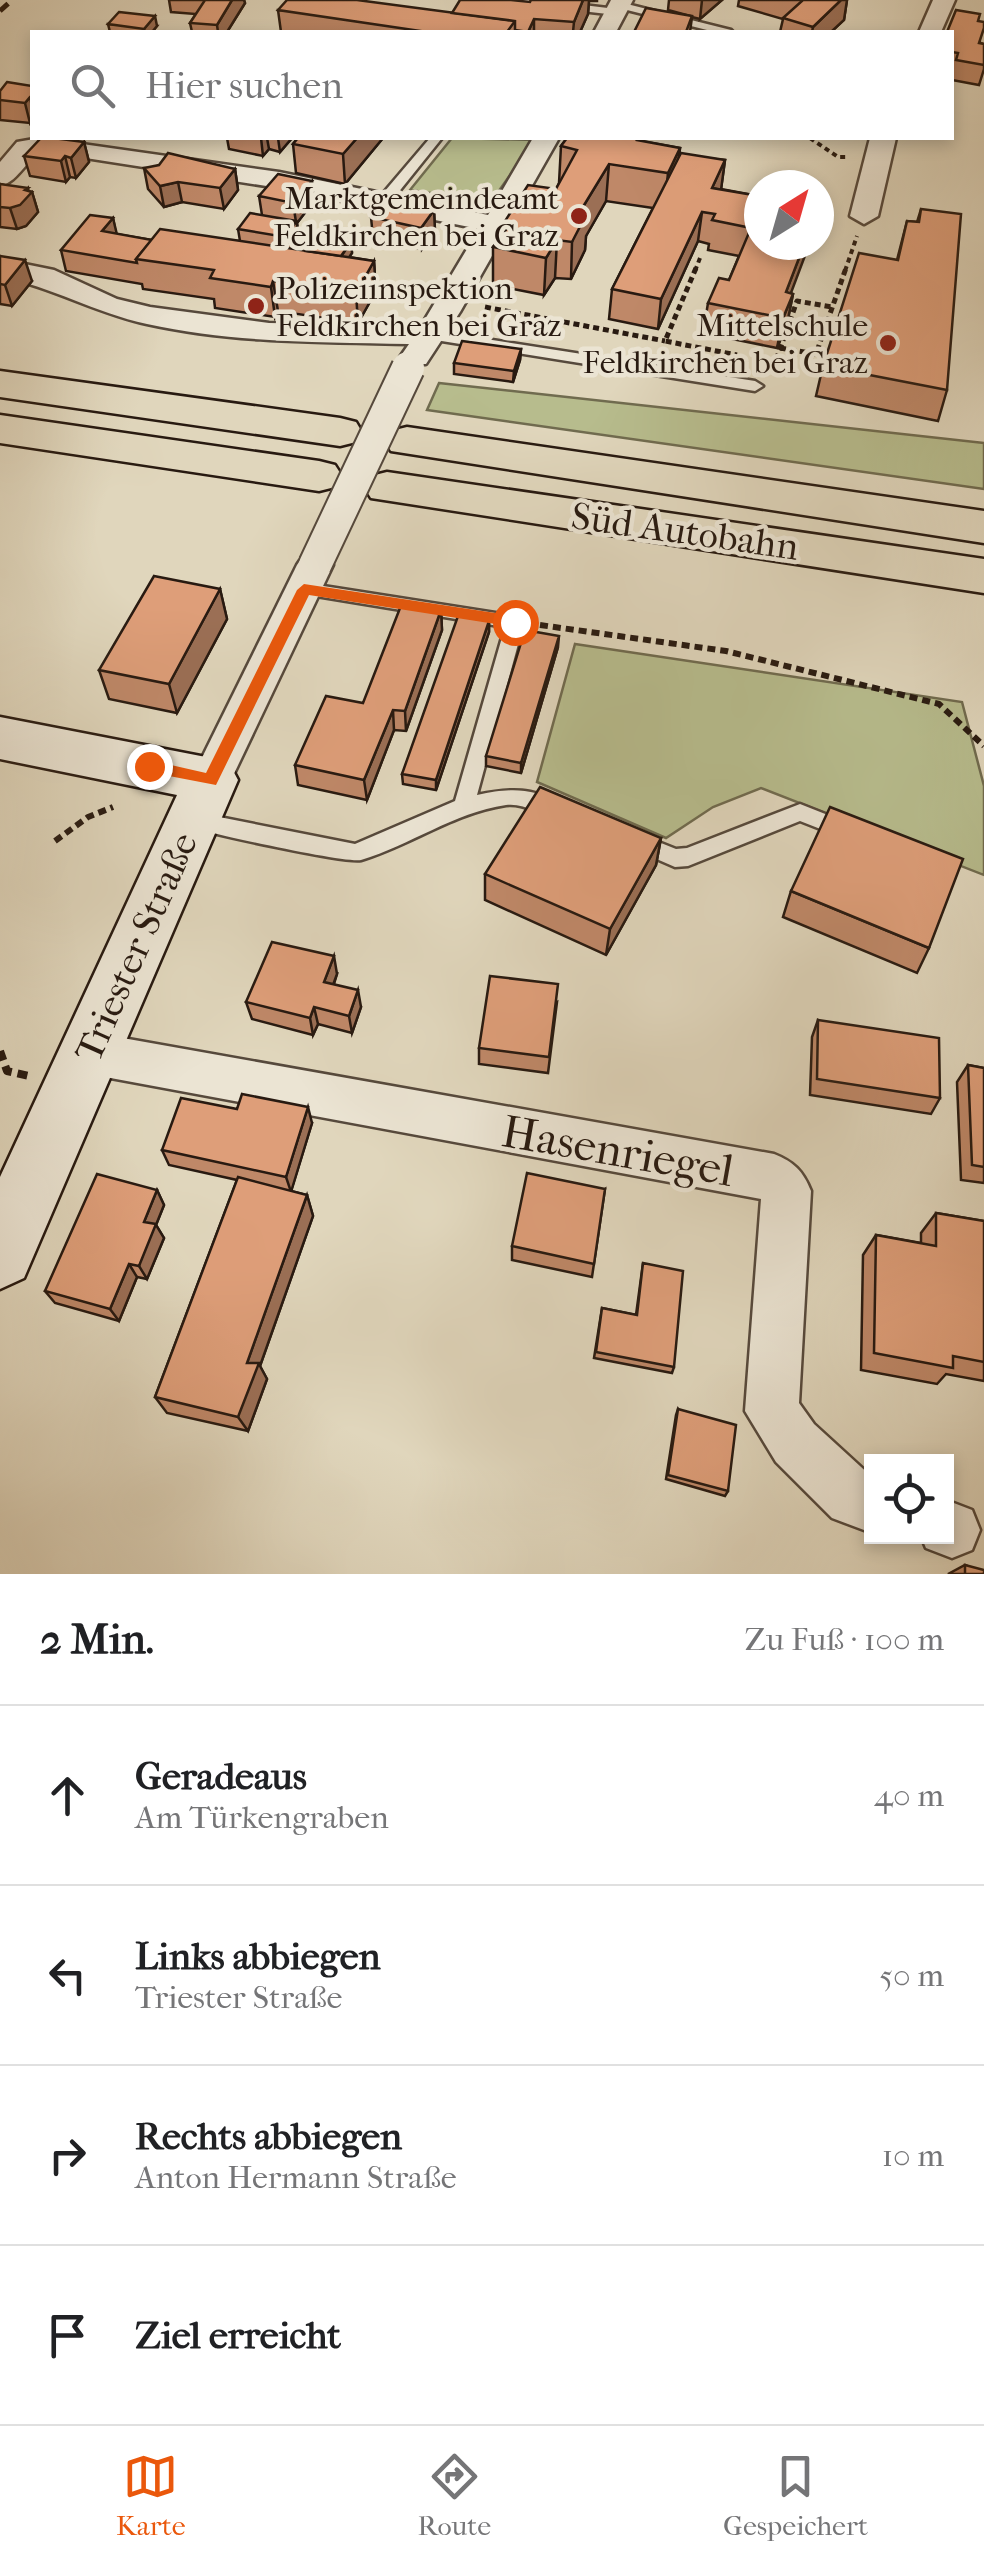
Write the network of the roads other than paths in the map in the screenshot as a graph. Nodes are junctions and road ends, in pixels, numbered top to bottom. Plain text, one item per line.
1 (513, 0) edge
2 (944, 0) edge
3 (615, 12) edge
4 (716, 30) edge
5 (931, 30) edge
6 (434, 140) edge
7 (545, 140) edge
8 (883, 140) edge
9 (303, 154) edge
10 (0, 178) edge
11 (279, 180) junction
12 (384, 201) junction
13 (864, 216) road end
14 (493, 224) junction
15 (0, 268) edge
16 (428, 335) junction
17 (0, 384) edge
18 (755, 386) dead end
19 (0, 429) edge
20 (340, 432) dead end
21 (407, 441) dead end
22 (318, 476) dead end
23 (386, 487) dead end
24 (984, 526) edge
25 (984, 576) edge
26 (309, 577) junction
27 (0, 738) edge
28 (202, 800) junction
29 (464, 806) junction
30 (585, 820) edge
31 (621, 835) edge
32 (869, 840) edge
33 (89, 1053) junction
34 (0, 1254) edge
35 (864, 1502) edge

1 - 3 lane
2 - 5 street
3 - 4 lane
6 - 12 lane
7 - 14 street
8 - 13 street
9 - 11 street
10 - 11 street
11 - 12 street
12 - 14 street
14 - 16 street
15 - 16 street
16 - 18 lane
16 - 26 street, Triester Straße, bridge
17 - 20 highway
19 - 22 highway
21 - 24 highway, Süd Autobahn
23 - 25 highway, Süd Autobahn
26 - 28 street, Triester Straße
26 - 29 lane
27 - 28 main road
28 - 29 lane
28 - 33 main road, Triester Straße
29 - 30 lane
31 - 32 lane
33 - 34 main road, Triester Straße
33 - 35 street, Hasenriegel

